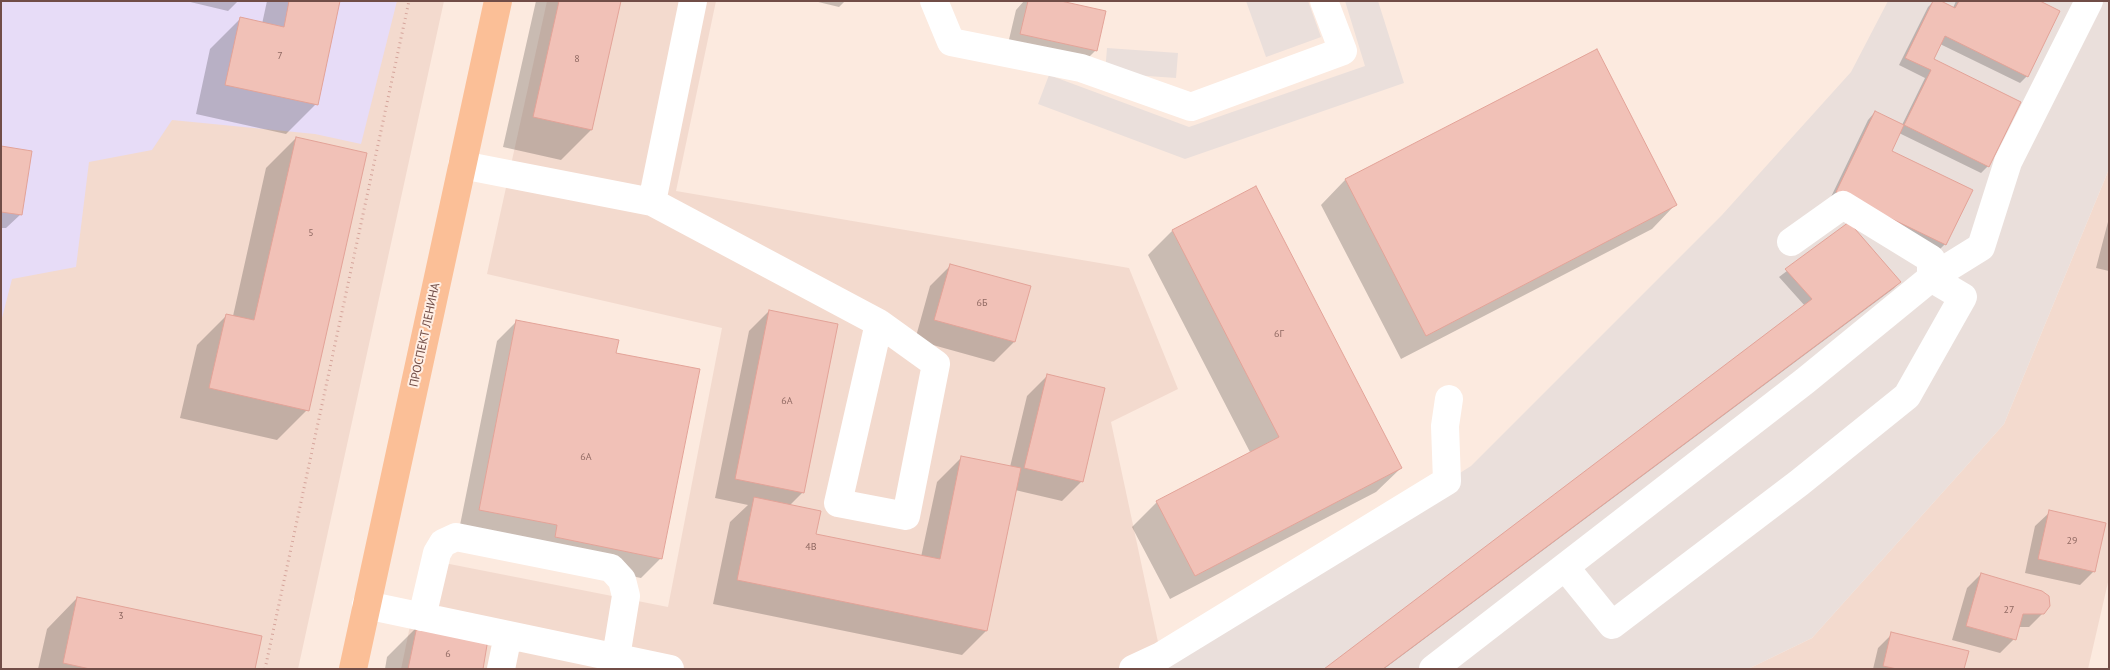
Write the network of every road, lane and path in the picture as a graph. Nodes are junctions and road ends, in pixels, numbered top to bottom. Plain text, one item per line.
1 (409, 1) edge
2 (498, 1) edge
3 (693, 1) edge
4 (934, 1) edge
5 (1324, 1) edge
6 (2089, 1) edge
7 (462, 165) junction
8 (652, 202) junction
9 (1792, 242) dead end
10 (1932, 278) junction
11 (879, 323) junction
12 (1450, 399) dead end
13 (1565, 567) junction
14 (366, 605) junction
15 (422, 617) junction
16 (508, 635) junction
17 (616, 657) junction
18 (266, 669) edge
19 (353, 669) edge
20 (501, 669) edge
21 (670, 669) edge
22 (1133, 669) edge
23 (1433, 669) edge

1 - 18 path
2 - 7 main road, ПРОСПЕКТ ЛЕНИНА
3 - 8 lane
4 - 5 lane
6 - 10 lane
7 - 8 lane
7 - 14 main road, ПРОСПЕКТ ЛЕНИНА
8 - 11 lane
9 - 10 lane
10 - 13 lane
10 - 13 lane
11 - 11 lane
12 - 22 lane
13 - 23 lane
14 - 15 lane
14 - 19 main road, ПРОСПЕКТ ЛЕНИНА
15 - 16 lane
15 - 17 lane
16 - 17 lane
16 - 20 lane
17 - 21 lane

